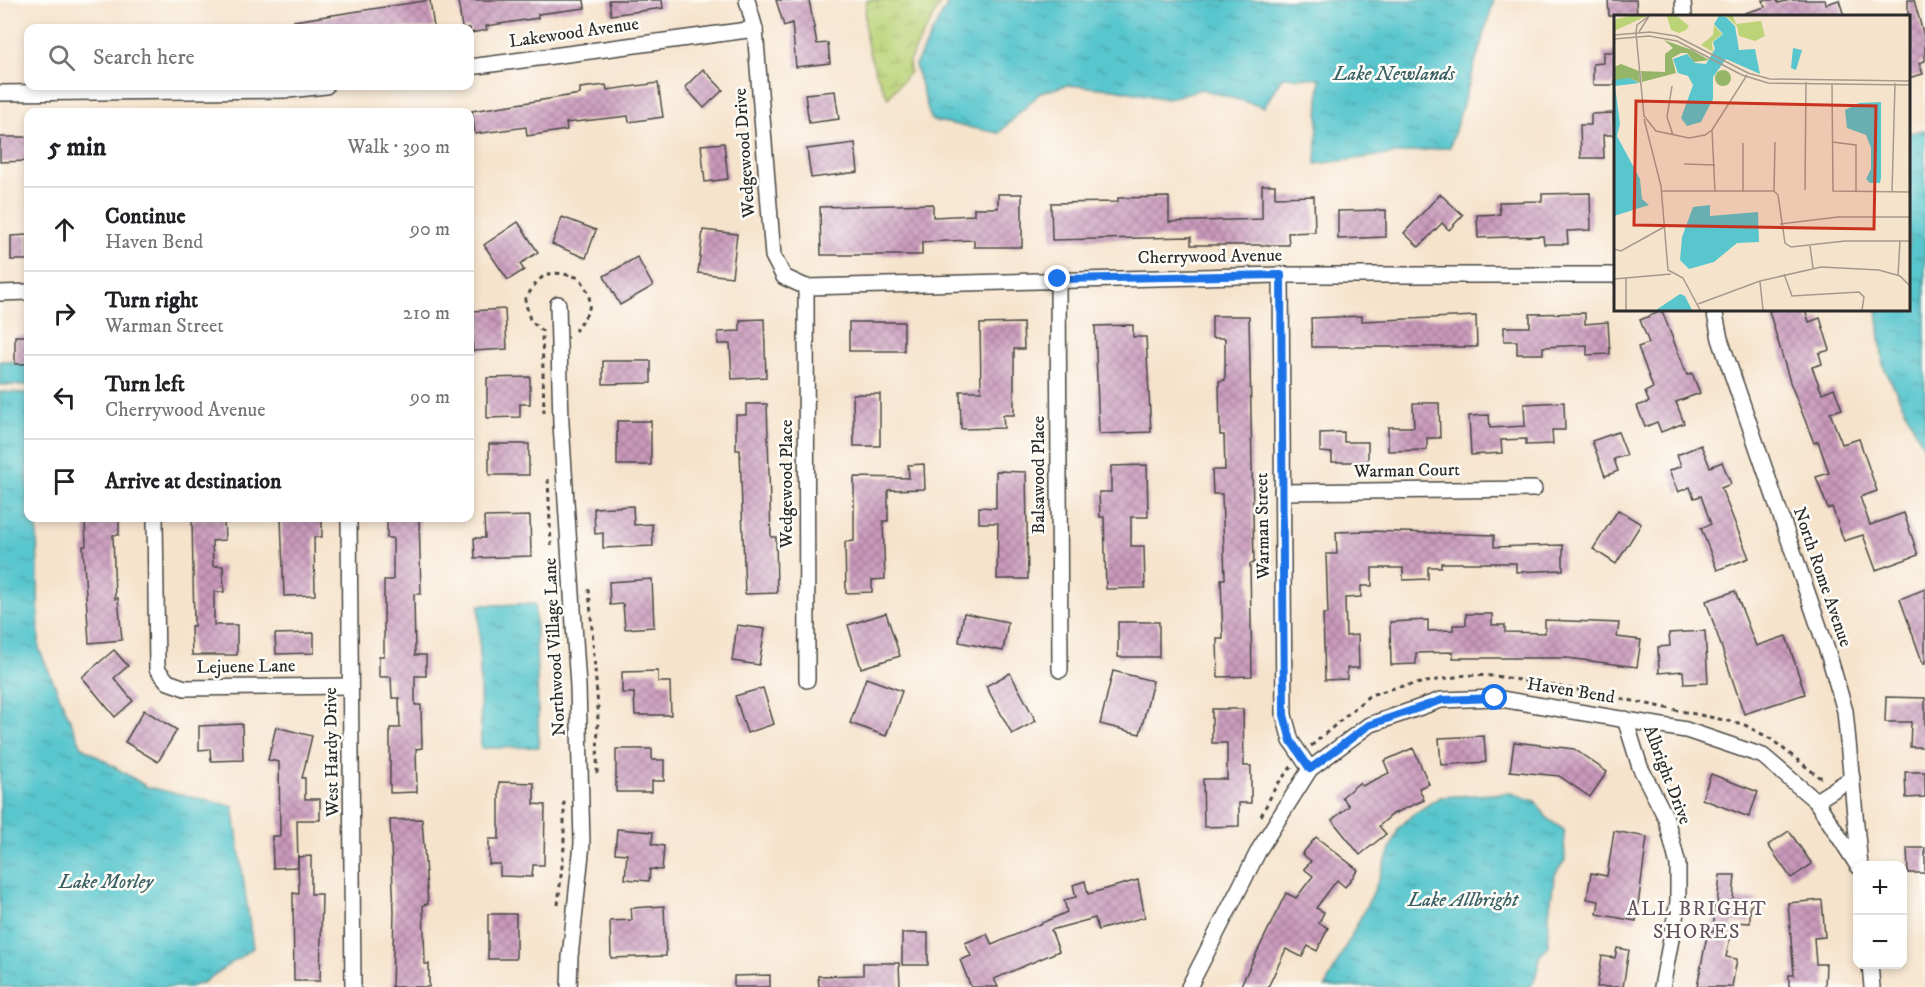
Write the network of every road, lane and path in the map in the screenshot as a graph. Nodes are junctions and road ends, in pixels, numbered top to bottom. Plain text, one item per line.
1 (747, 0) edge
2 (1683, 0) edge
3 (1684, 15) edge
4 (755, 29) junction
5 (474, 65) edge
6 (288, 90) edge
7 (0, 93) edge
8 (1281, 275) junction
9 (1614, 275) edge
10 (1058, 279) junction
11 (806, 287) junction
12 (24, 292) edge
13 (0, 293) edge
14 (558, 304) dead end
15 (1714, 310) edge
16 (1534, 489) dead end
17 (1282, 492) junction
18 (154, 522) edge
19 (349, 522) edge
20 (1060, 670) dead end
21 (807, 680) dead end
22 (351, 686) junction
23 (1625, 719) junction
24 (1310, 769) junction
25 (1852, 778) junction
26 (564, 794) dead end
27 (1816, 801) junction
28 (1856, 861) edge
29 (1859, 861) edge
30 (558, 906) dead end
31 (1870, 969) edge
32 (353, 987) edge
33 (569, 987) edge
34 (1189, 987) edge
35 (1662, 987) edge
36 (1872, 987) edge

1 - 4 street, Wedgewood Drive
2 - 3 street
4 - 5 street, Lakewood Avenue
4 - 11 street, Wedgewood Drive
6 - 7 street
8 - 9 street, Cherrywood Avenue
8 - 10 street, Cherrywood Avenue
8 - 17 street, Warman Street
10 - 11 street, Cherrywood Avenue
10 - 20 street, Balsawood Place
11 - 21 street, Wedgewood Place
12 - 13 street
14 - 33 street, Northwood Village Lane
15 - 25 street, North Rome Avenue
16 - 17 street, Warman Court
17 - 24 street, Warman Street
18 - 22 street, Lejuene Lane
19 - 22 street, West Hardy Drive
22 - 32 street, West Hardy Drive
23 - 24 street, Haven Bend
23 - 27 street, Haven Bend
23 - 35 street, Albright Drive
24 - 34 street, Haven Bend
25 - 27 street
25 - 29 street, North Rome Avenue
26 - 30 path
27 - 28 street, Haven Bend
31 - 36 street

